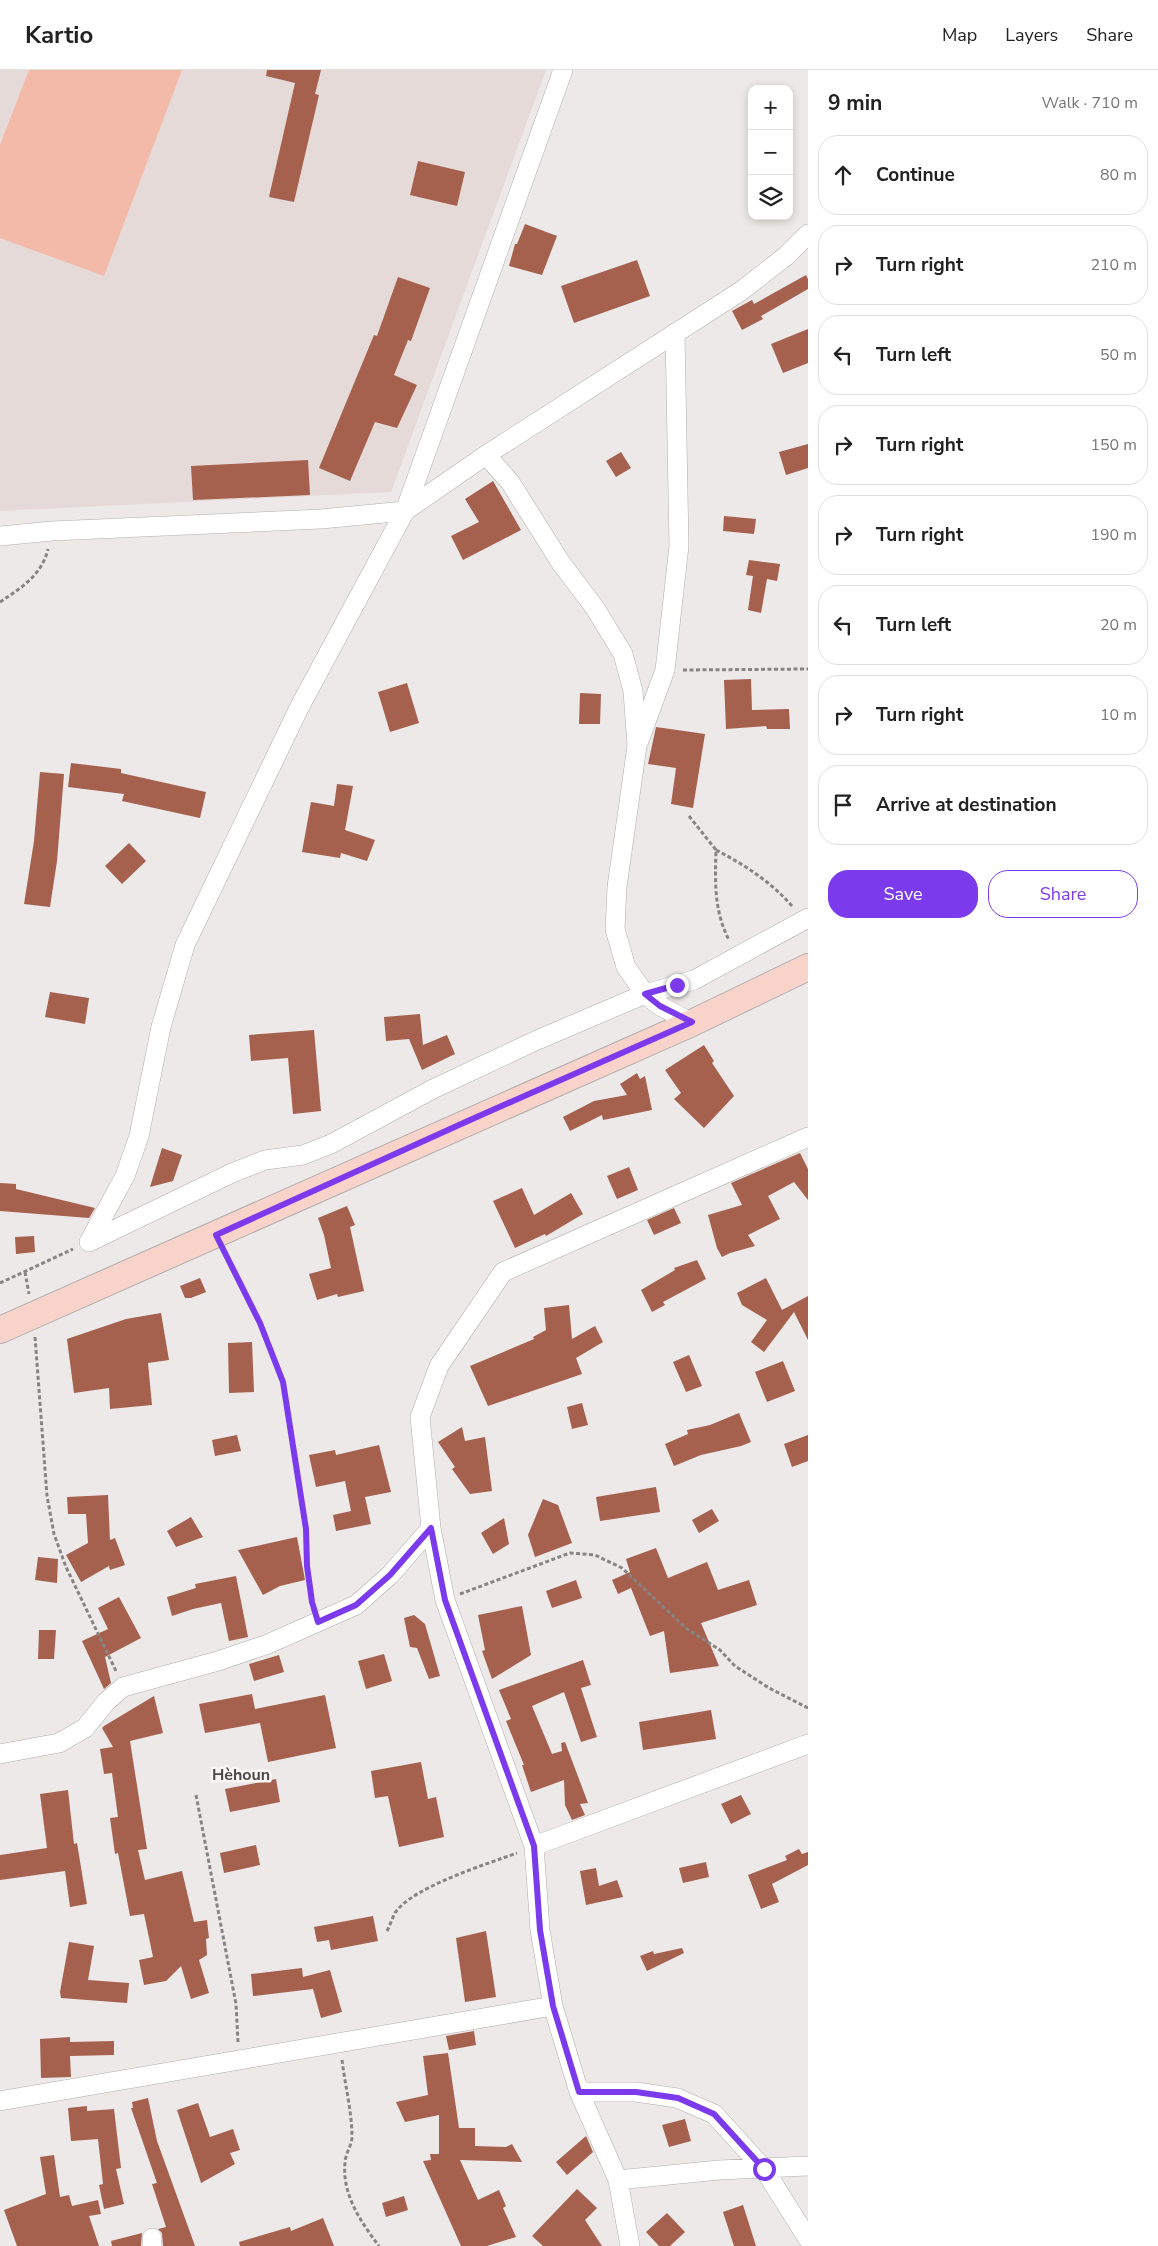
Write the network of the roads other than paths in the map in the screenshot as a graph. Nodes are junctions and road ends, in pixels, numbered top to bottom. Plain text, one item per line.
1 (563, 70) edge
2 (808, 234) edge
3 (674, 333) junction
4 (486, 455) junction
5 (405, 511) junction
6 (0, 536) edge
7 (637, 746) junction
8 (806, 920) edge
9 (808, 967) edge
10 (645, 994) junction
11 (692, 1022) junction
12 (808, 1137) edge
13 (0, 1330) edge
14 (431, 1528) junction
15 (808, 1744) edge
16 (0, 1754) edge
17 (534, 1846) junction
18 (553, 2006) junction
19 (579, 2092) junction
20 (0, 2101) edge
21 (808, 2166) edge
22 (764, 2169) junction
23 (618, 2180) junction
24 (808, 2239) edge
25 (630, 2246) edge

1 - 5 street
2 - 3 street
3 - 4 street
3 - 7 street
4 - 5 street
4 - 7 street
5 - 6 street
5 - 10 street
7 - 10 street
8 - 10 street
9 - 11 main road
10 - 11 street
11 - 13 main road
12 - 14 street
14 - 16 street
14 - 17 street
15 - 17 street
17 - 18 street
18 - 19 street
18 - 20 street
19 - 22 street
19 - 23 street
21 - 22 street
22 - 23 street
22 - 24 street
23 - 25 street

